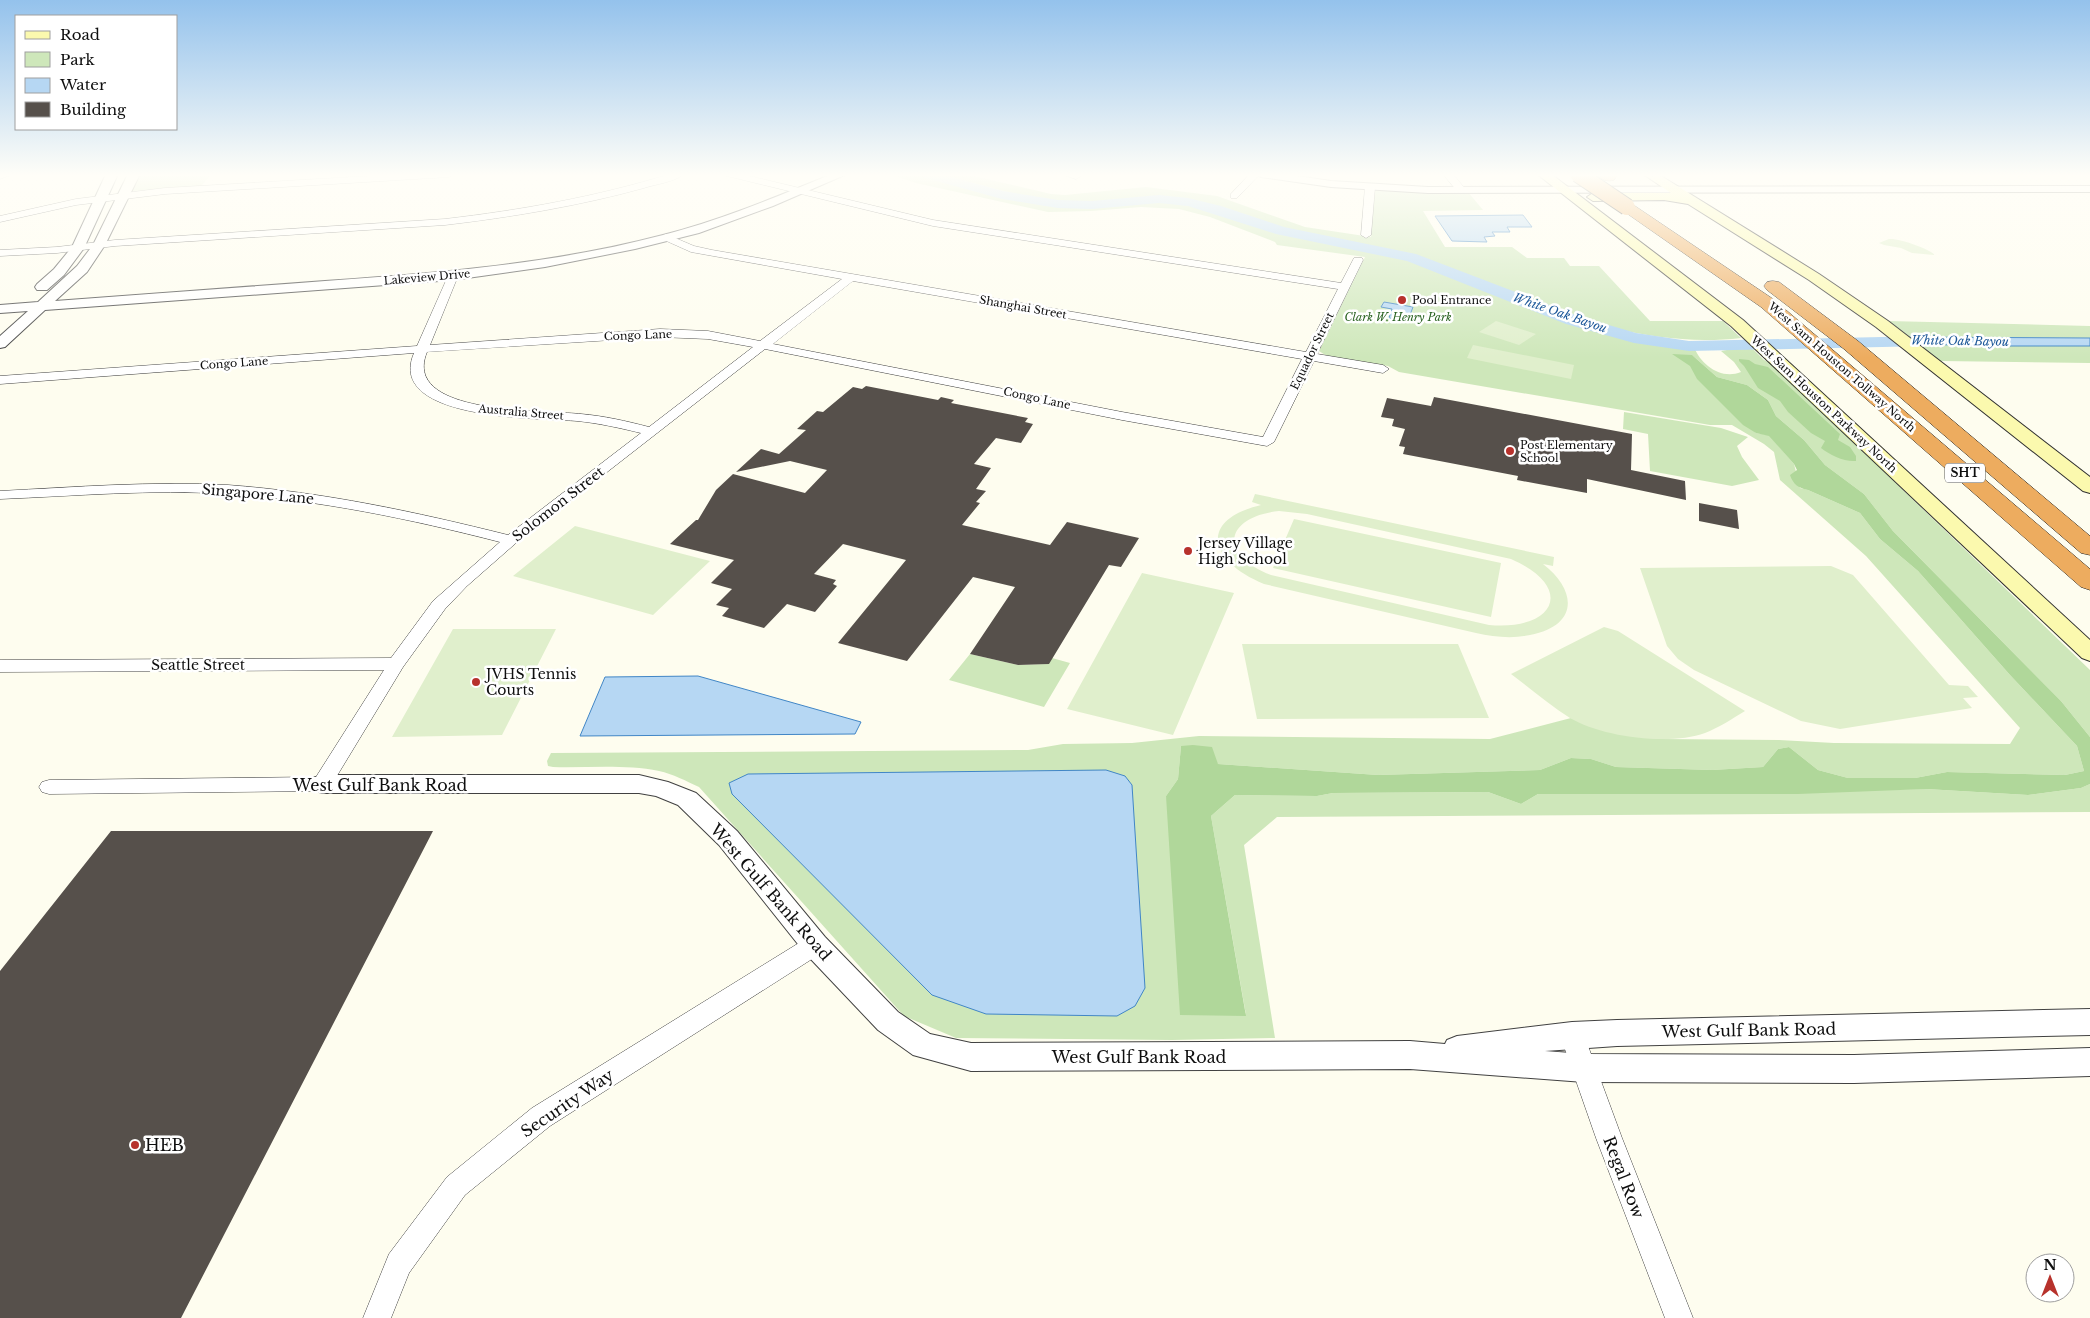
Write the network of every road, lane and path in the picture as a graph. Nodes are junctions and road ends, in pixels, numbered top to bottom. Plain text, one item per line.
1 (84, 236) edge
2 (104, 236) edge
3 (229, 236) edge
4 (674, 236) edge
5 (1016, 236) edge
6 (1621, 236) edge
7 (1669, 236) edge
8 (1746, 236) edge
9 (666, 238) junction
10 (99, 245) junction
11 (78, 248) junction
12 (0, 253) edge
13 (1358, 260) dead end
14 (453, 276) junction
15 (851, 277) junction
16 (1760, 277) dead end
17 (1344, 287) junction
18 (42, 306) junction
19 (18, 308) junction
20 (0, 309) edge
21 (0, 323) edge
22 (0, 344) edge
23 (763, 346) junction
24 (423, 348) junction
25 (1310, 356) junction
26 (1383, 369) dead end
27 (0, 380) edge
28 (652, 432) junction
29 (1267, 442) joint
30 (2090, 487) edge
31 (0, 495) edge
32 (511, 540) junction
33 (2090, 548) edge
34 (2090, 582) edge
35 (2090, 652) edge
36 (396, 664) junction
37 (0, 666) edge
38 (322, 784) junction
39 (49, 787) dead end
40 (815, 945) junction
41 (2090, 1022) edge
42 (1572, 1035) junction
43 (1410, 1055) junction
44 (2090, 1062) edge
45 (1584, 1068) junction
46 (376, 1318) edge
47 (1679, 1318) edge

1 - 11 street
2 - 10 street
3 - 10 street
4 - 9 street, Lakeview Drive
5 - 17 street
6 - 35 main road, West Sam Houston Parkway North
7 - 34 highway, West Sam Houston Tollway North / SHT, bridge
8 - 30 main road
9 - 14 street, Lakeview Drive
9 - 15 street, Shanghai Street
10 - 11 street
10 - 18 street
11 - 12 street
11 - 19 street
13 - 17 street, Equador Street
14 - 18 street, Lakeview Drive
14 - 24 street, Australia Street
15 - 23 street, Solomon Street
15 - 25 street, Shanghai Street
16 - 33 highway, West Sam Houston Tollway North / SHT
17 - 25 street, Equador Street
18 - 19 street, Lakeview Drive
18 - 22 street
19 - 20 street, Lakeview Drive
19 - 21 street
23 - 24 street, Congo Lane
23 - 28 street, Solomon Street
23 - 29 street, Congo Lane
24 - 27 street, Congo Lane
24 - 28 street, Australia Street
25 - 26 street, Shanghai Street
25 - 29 street, Equador Street
28 - 32 street, Solomon Street
31 - 32 street, Singapore Lane
32 - 36 street, Solomon Street
36 - 37 street, Seattle Street
36 - 38 street, Solomon Street
38 - 39 street, West Gulf Bank Road
38 - 40 street, West Gulf Bank Road
40 - 43 street, West Gulf Bank Road
40 - 46 street, Security Way
41 - 42 street, West Gulf Bank Road
42 - 43 street, West Gulf Bank Road
42 - 45 street, Regal Row
43 - 45 street, West Gulf Bank Road
44 - 45 street, West Gulf Bank Road
45 - 47 street, Regal Row

